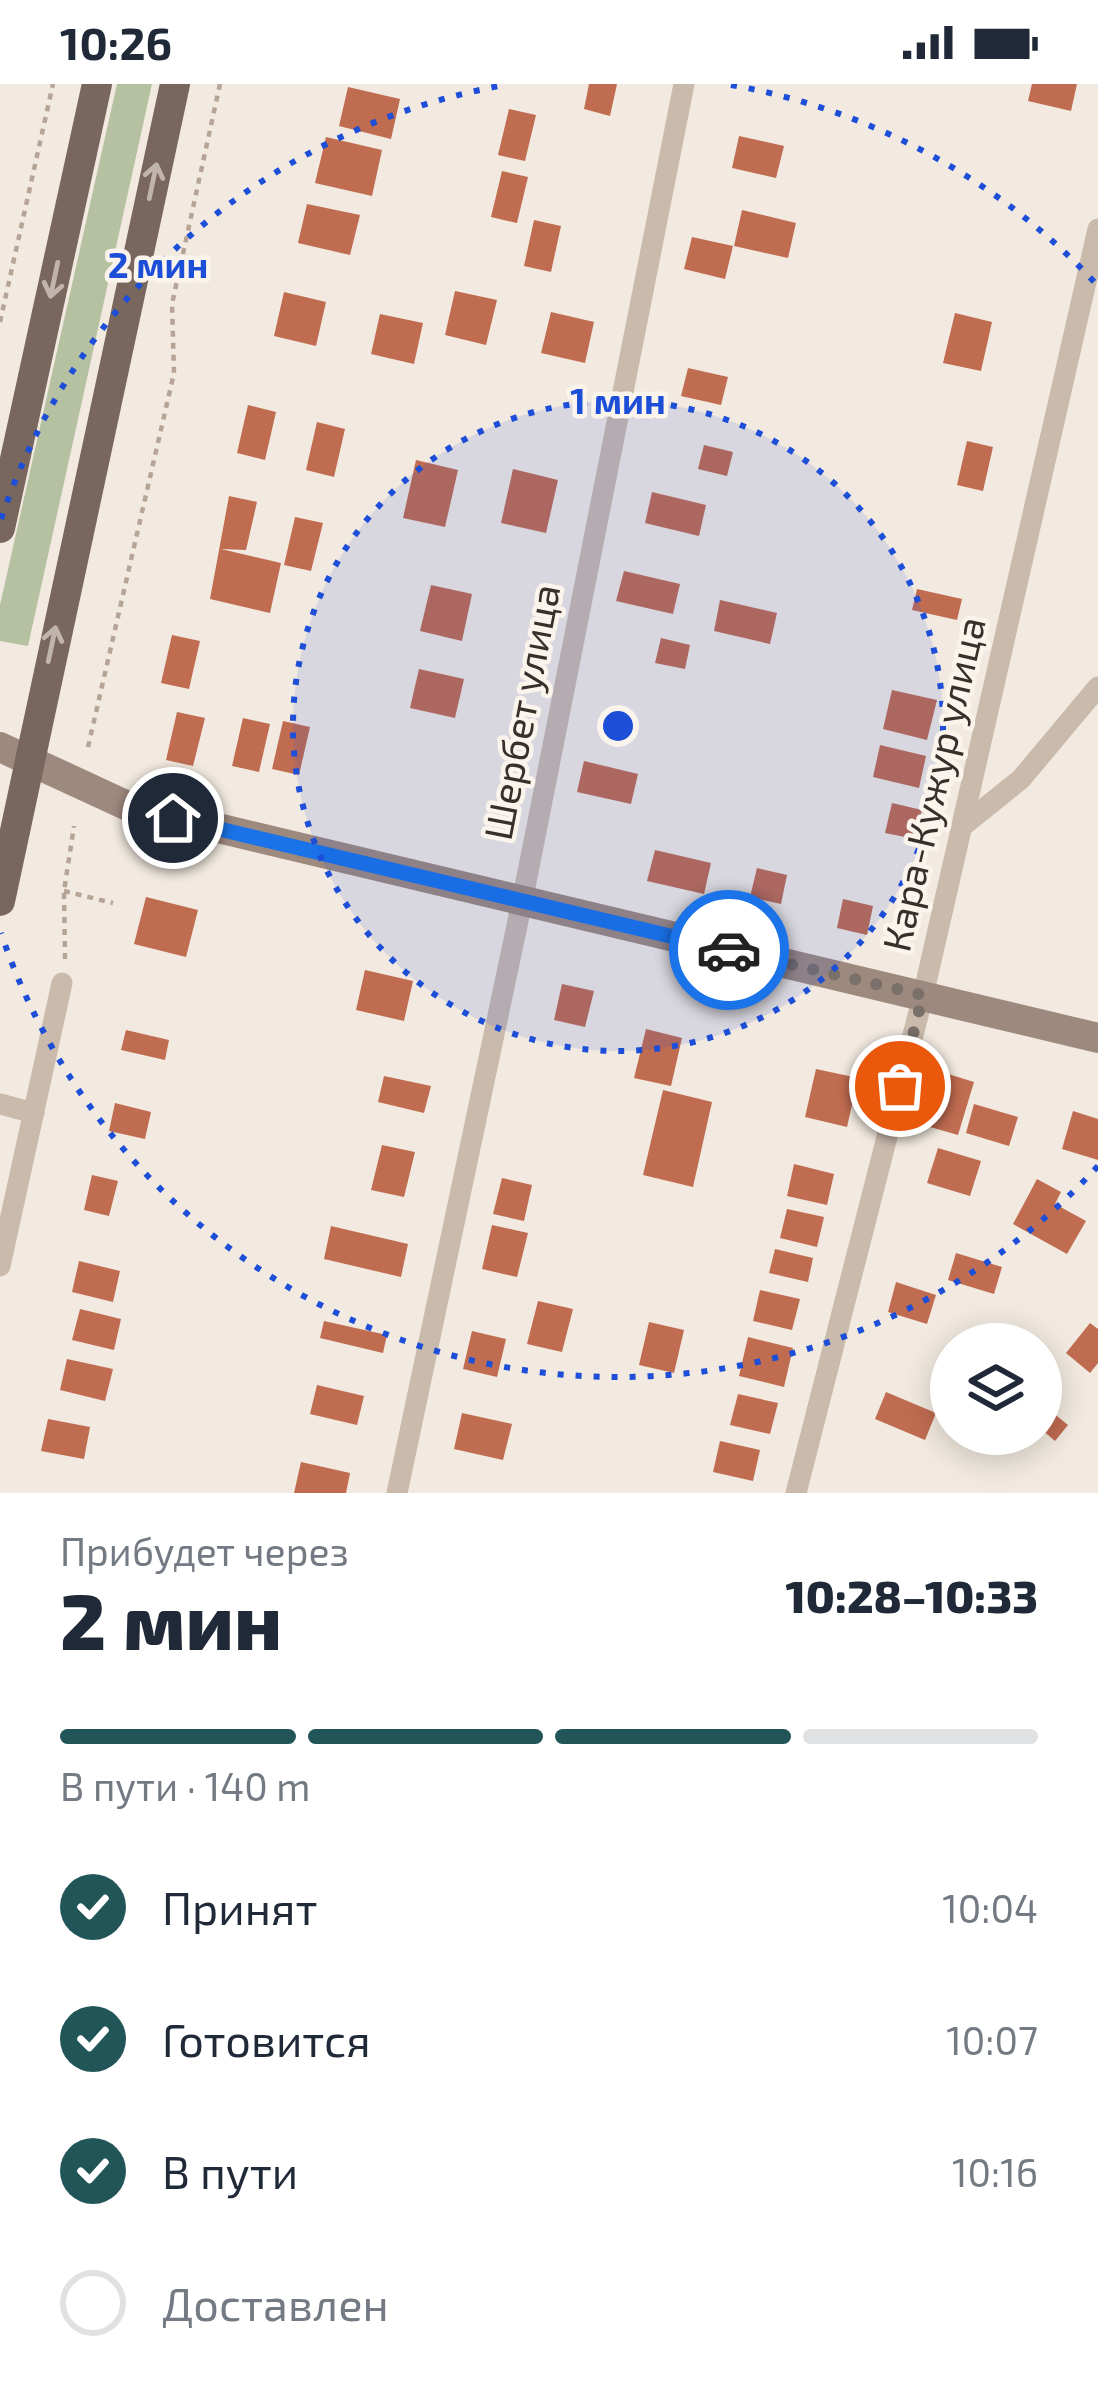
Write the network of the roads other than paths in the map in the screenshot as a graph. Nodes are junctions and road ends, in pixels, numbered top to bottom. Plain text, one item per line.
1 (97, 84) edge
2 (175, 84) edge
3 (684, 84) edge
4 (1098, 229) edge
5 (0, 528) edge
6 (1098, 687) edge
7 (0, 725) edge
8 (0, 746) edge
9 (29, 759) junction
10 (960, 828) junction
11 (0, 902) edge
12 (521, 902) junction
13 (62, 982) road end
14 (923, 995) junction
15 (1098, 1038) edge
16 (0, 1104) edge
17 (34, 1113) junction
18 (0, 1266) edge
19 (397, 1493) edge
20 (796, 1493) edge

1 -> 5 main road
9 -> 2 main road
3 - 12 street, Шербет улица
4 - 10 street, Кара-Кужур улица
6 - 10 street
7 - 9 street
8 - 9 street
9 - 11 main road
9 - 12 street
10 - 14 street, Кара-Кужур улица
12 - 14 street
12 - 19 street, Шербет улица
13 - 17 street
14 - 15 street
14 - 20 street, Кара-Кужур улица
16 - 17 street
17 - 18 street

